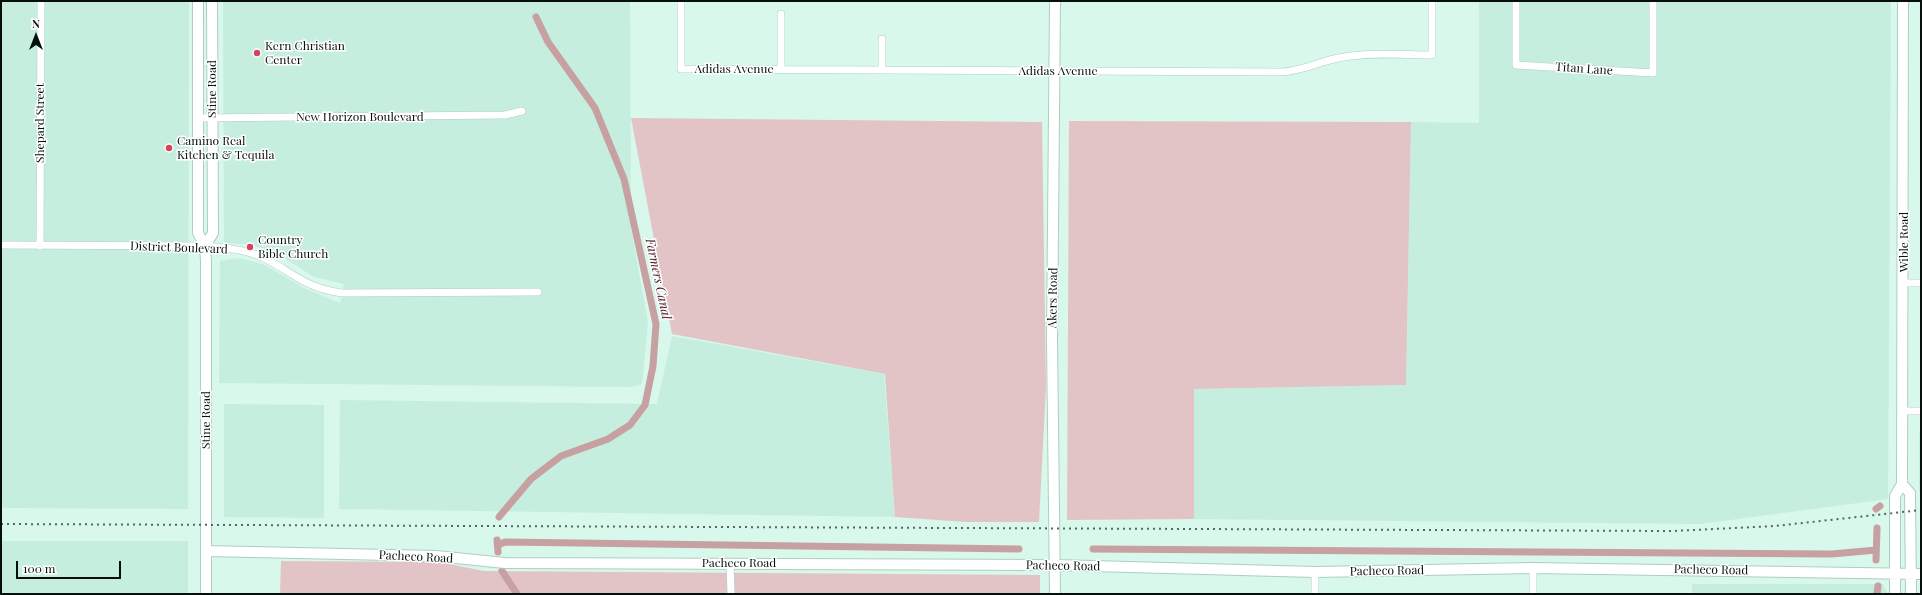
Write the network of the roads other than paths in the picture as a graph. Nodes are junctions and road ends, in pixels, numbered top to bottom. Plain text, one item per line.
1 (40, 1) edge
2 (198, 1) edge
3 (204, 1) edge
4 (212, 1) edge
5 (681, 1) edge
6 (1055, 1) edge
7 (1432, 1) edge
8 (1516, 1) edge
9 (1653, 1) edge
10 (1903, 1) edge
11 (781, 14) dead end
12 (212, 15) junction
13 (882, 39) dead end
14 (781, 69) junction
15 (882, 70) junction
16 (1055, 71) junction
17 (522, 111) dead end
18 (197, 118) junction
19 (212, 118) junction
20 (1, 245) edge
21 (40, 246) junction
22 (205, 246) junction
23 (1904, 283) junction
24 (1921, 283) edge
25 (538, 292) dead end
26 (1904, 411) junction
27 (1921, 411) edge
28 (1902, 484) junction
29 (206, 551) junction
30 (730, 563) junction
31 (1055, 565) junction
32 (1533, 568) junction
33 (1315, 572) junction
34 (1895, 573) junction
35 (1916, 574) edge
36 (206, 594) edge
37 (731, 594) edge
38 (1055, 594) edge
39 (1315, 594) edge
40 (1533, 594) edge
41 (1895, 594) edge
42 (1911, 594) edge

1 - 21 street, Shepard Street
2 - 18 street, Stine Road
3 - 12 street
4 - 12 street, Stine Road
5 - 14 street, Adidas Avenue
6 - 16 street, Akers Road
7 - 16 street, Adidas Avenue
8 - 9 street, Titan Lane
10 - 23 street, Wible Road
11 - 14 street
12 - 19 street, Stine Road
13 - 15 street
14 - 15 street, Adidas Avenue
15 - 16 street, Adidas Avenue
16 - 31 street, Akers Road
17 - 19 street, New Horizon Boulevard
18 - 19 street, New Horizon Boulevard
18 - 22 street, Stine Road
19 - 22 street, Stine Road
20 - 21 street, District Boulevard
21 - 22 street, District Boulevard
22 - 25 street, District Boulevard
22 - 29 street, Stine Road
23 - 24 street
23 - 26 street, Wible Road
26 - 27 street
26 - 28 street, Wible Road
28 - 34 street, Wible Road
28 - 35 street, Wible Road
29 - 30 street, Pacheco Road
29 - 36 street, Stine Road
30 - 31 street, Pacheco Road
30 - 37 street
31 - 33 street, Pacheco Road
31 - 38 street, Akers Road
32 - 33 street, Pacheco Road
32 - 34 street, Pacheco Road
32 - 40 street
33 - 39 street
34 - 35 street, Pacheco Road
34 - 41 street, Wible Road
35 - 42 street, Wible Road

